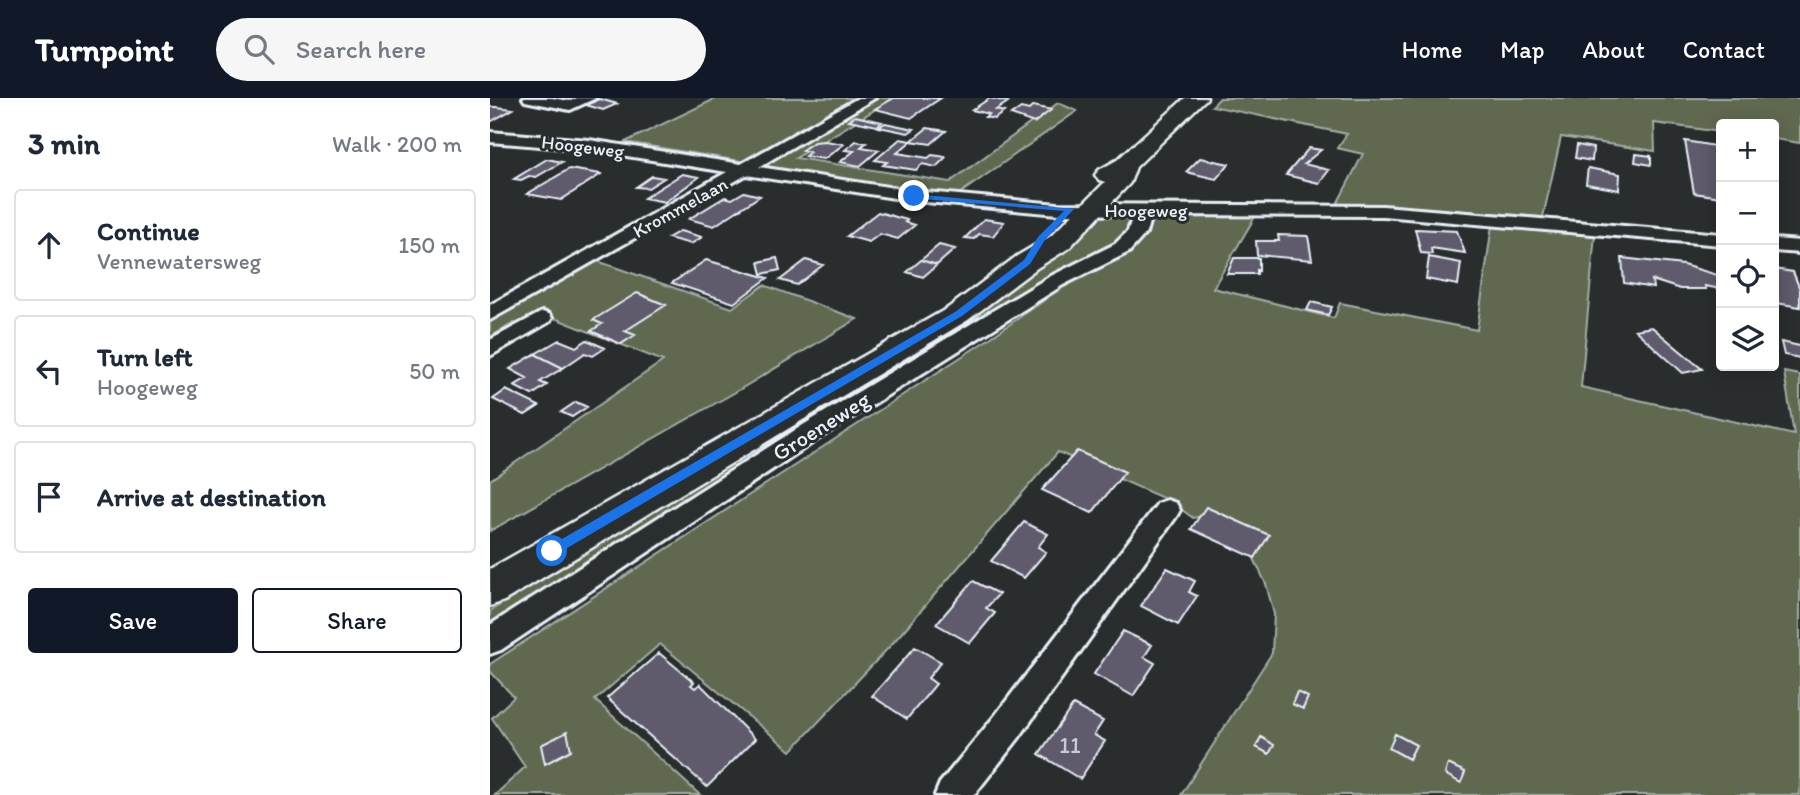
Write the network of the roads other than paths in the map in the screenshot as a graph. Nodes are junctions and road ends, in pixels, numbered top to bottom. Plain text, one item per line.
1 (530, 98) edge
2 (589, 98) edge
3 (868, 98) edge
4 (1197, 98) edge
5 (490, 137) edge
6 (744, 171) junction
7 (1080, 210) junction
8 (1143, 211) junction
9 (1716, 240) edge
10 (1779, 245) edge
11 (1800, 247) edge
12 (490, 314) edge
13 (542, 318) dead end
14 (490, 349) edge
15 (1167, 510) dead end
16 (490, 589) edge
17 (490, 641) edge
18 (952, 795) edge

1 - 2 street
3 - 6 street, Krommelaan
4 - 7 street
5 - 6 street, Hoogeweg
6 - 7 street, Hoogeweg
6 - 12 street, Krommelaan
7 - 8 street, Hoogeweg
7 - 16 street
8 - 9 street, Hoogeweg
8 - 17 street, Groeneweg
10 - 11 street
13 - 14 street
15 - 18 street

